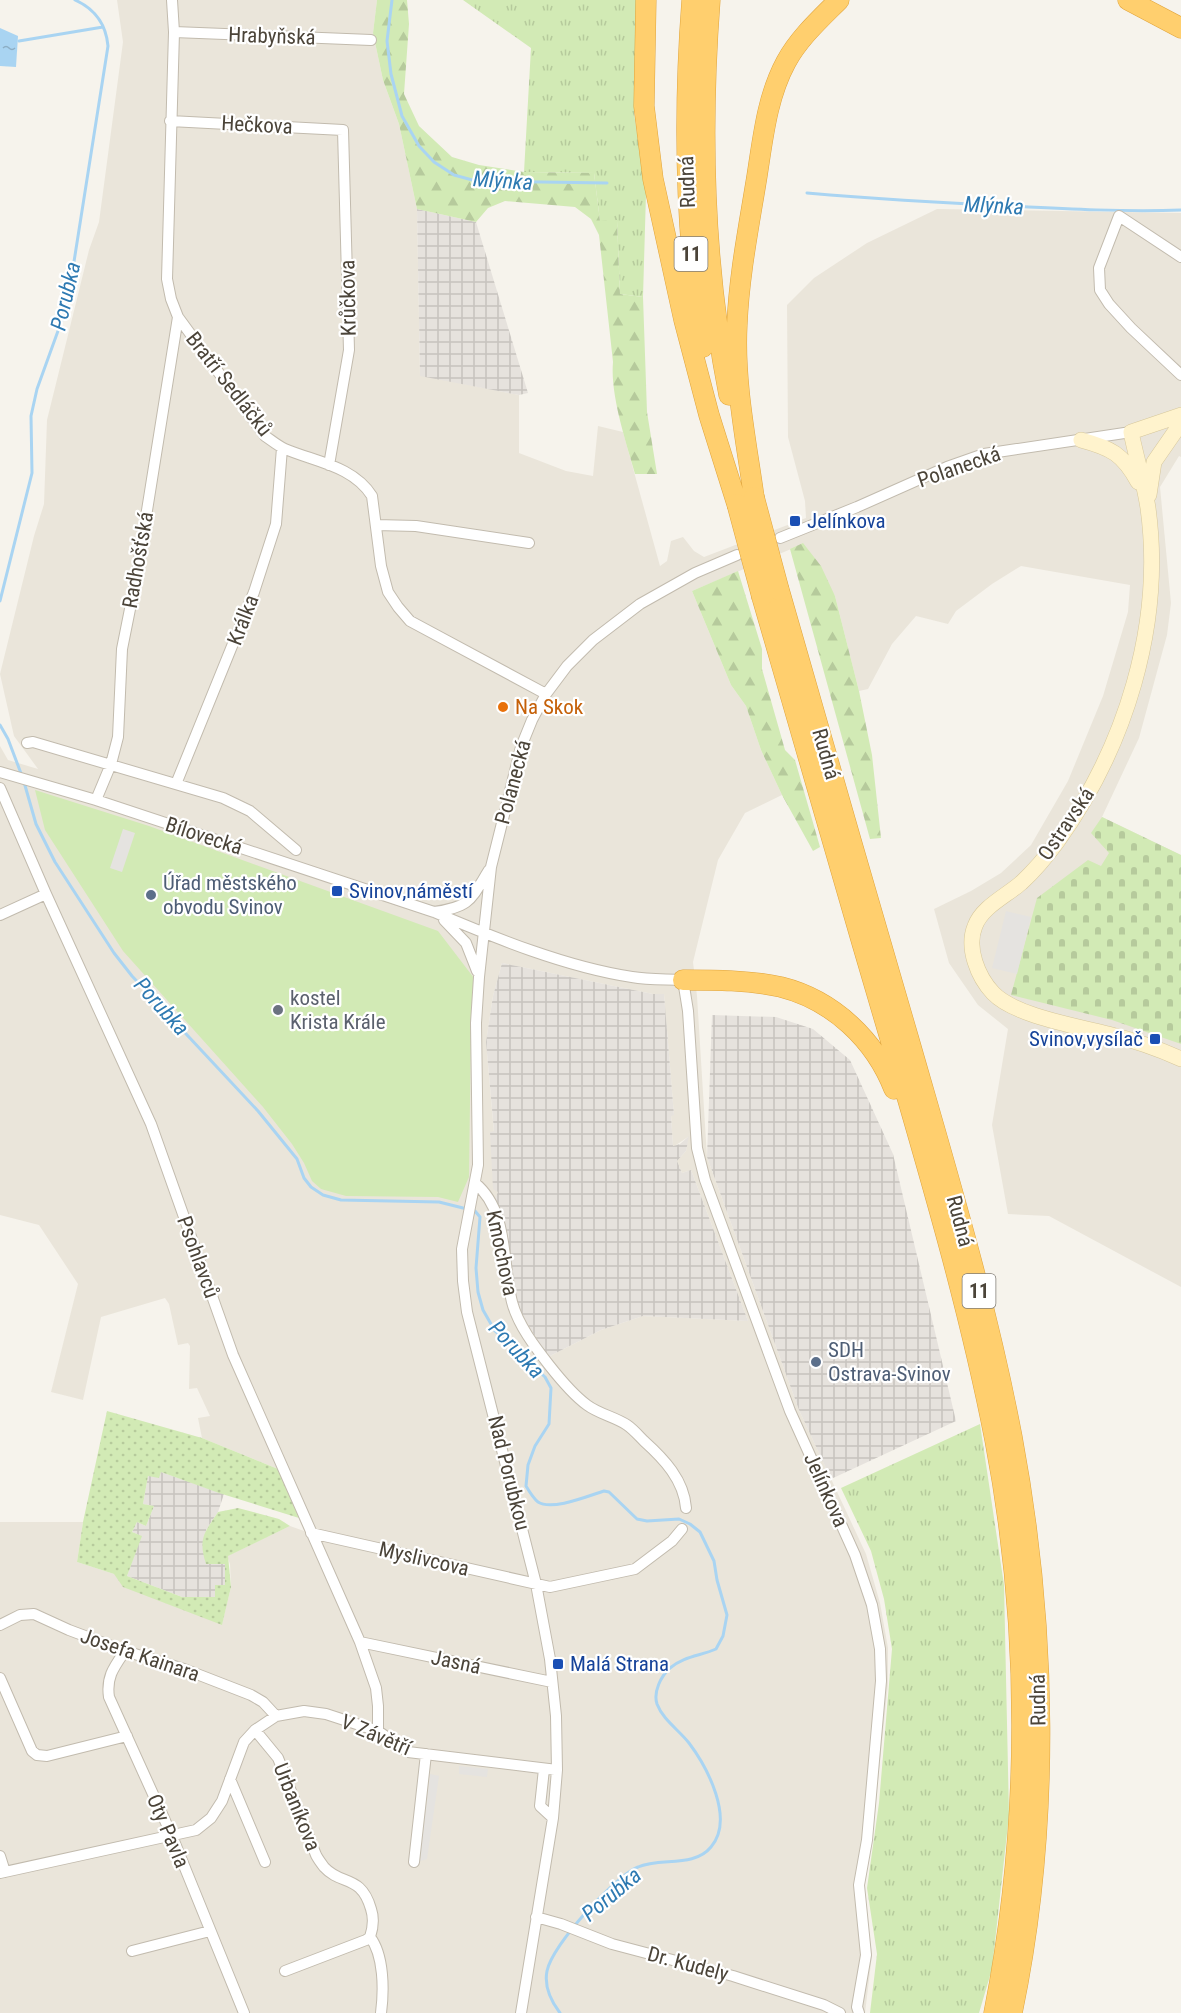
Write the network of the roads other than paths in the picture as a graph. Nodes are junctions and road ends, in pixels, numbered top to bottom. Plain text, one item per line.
1 (172, 0) edge
2 (646, 0) edge
3 (692, 0) edge
4 (710, 0) edge
5 (838, 0) edge
6 (1128, 0) edge
7 (1136, 0) edge
8 (1179, 27) edge
9 (174, 32) junction
10 (371, 40) dead end
11 (170, 121) junction
12 (343, 130) joint
13 (1181, 257) edge
14 (178, 317) junction
15 (1181, 375) edge
16 (1181, 415) edge
17 (1181, 423) edge
18 (1131, 432) junction
19 (1081, 440) junction
20 (282, 448) junction
21 (329, 465) junction
22 (745, 500) junction
23 (1148, 507) junction
24 (376, 525) junction
25 (780, 538) dead end
26 (529, 543) dead end
27 (737, 555) dead end
28 (770, 593) junction
29 (546, 694) junction
30 (27, 742) dead end
31 (111, 764) junction
32 (0, 771) edge
33 (176, 784) junction
34 (0, 788) edge
35 (96, 800) junction
36 (296, 850) dead end
37 (491, 867) junction
38 (46, 894) junction
39 (434, 912) junction
40 (0, 915) edge
41 (483, 933) junction
42 (479, 977) junction
43 (683, 980) junction
44 (1181, 1059) edge
45 (916, 1130) junction
46 (475, 1183) junction
47 (686, 1508) dead end
48 (682, 1529) dead end
49 (311, 1533) junction
50 (536, 1584) junction
51 (0, 1625) edge
52 (360, 1642) junction
53 (125, 1651) junction
54 (0, 1678) edge
55 (552, 1682) junction
56 (276, 1716) junction
57 (255, 1730) junction
58 (378, 1731) junction
59 (127, 1736) junction
60 (426, 1754) junction
61 (544, 1769) junction
62 (557, 1770) junction
63 (230, 1779) junction
64 (553, 1818) junction
65 (172, 1836) junction
66 (0, 1856) edge
67 (265, 1862) dead end
68 (414, 1862) dead end
69 (2, 1873) edge
70 (536, 1917) junction
71 (210, 1931) junction
72 (370, 1937) junction
73 (132, 1951) dead end
74 (285, 1971) dead end
75 (244, 2013) edge
76 (381, 2013) edge
77 (521, 2013) edge
78 (840, 2013) edge
79 (859, 2013) edge
80 (994, 2013) edge
81 (1012, 2013) edge

1 - 9 street, Bratří Sedláčků
2 - 22 highway
3 - 22 highway, Rudná / 11
4 - 22 highway, Rudná / 11
5 - 22 highway
6 - 8 highway
7 - 8 highway
9 - 10 street, Hrabyňská
9 - 11 street, Bratří Sedláčků
11 - 12 street, Hečkova
11 - 14 street, Bratří Sedláčků
12 - 21 street, Krůčkova
13 - 15 street
14 - 20 street, Bratří Sedláčků
14 - 31 street, Radhošťská
16 - 18 street, Polanecká
17 - 23 street
18 - 19 street, Polanecká
18 - 23 street, Ostravská
19 - 23 street
19 - 25 street, Polanecká
20 - 21 street, Bratří Sedláčků
20 - 33 street, Králka
21 - 24 street, Bratří Sedláčků
22 - 28 highway, 11, bridge
23 - 44 street, Ostravská
24 - 26 street
24 - 29 street, Bratří Sedláčků
27 - 29 street, Polanecká
28 - 45 highway, Rudná / 11
28 - 81 highway, Rudná / 11
29 - 37 street, Polanecká
30 - 31 street
31 - 33 street
31 - 35 street, Radhošťská
32 - 35 street, Bílovecká
33 - 36 street
34 - 38 street, Psohlavců
35 - 39 street, Bílovecká
37 - 39 street
37 - 41 street, Polanecká
38 - 40 street
38 - 49 street, Psohlavců
39 - 41 street, Bílovecká
39 - 42 street
41 - 42 street, Nad Porubkou
41 - 43 street, Bílovecká
42 - 46 street, Nad Porubkou
43 - 45 highway
43 - 79 street, Jelínkova
45 - 80 highway, Rudná / 11
46 - 47 street, Kmochova
46 - 50 street, Nad Porubkou
48 - 50 street
49 - 50 street, Myslivcova
49 - 52 street, Psohlavců
50 - 55 street, Nad Porubkou
51 - 53 street, Josefa Kainara
52 - 55 street, Jasná
52 - 58 street, Psohlavců
53 - 56 street, Josefa Kainara
53 - 59 street, Oty Pavla
54 - 59 street
55 - 62 street, Nad Porubkou
56 - 57 street, V Závětří
56 - 58 street, V Závětří
57 - 63 street, V Závětří
57 - 72 street, Urbaníkova
58 - 60 street, V Závětří
59 - 65 street, Oty Pavla
60 - 61 street, V Závětří
60 - 68 street
61 - 62 street, V Závětří
61 - 64 street
62 - 64 street, Nad Porubkou
63 - 65 street, V Závětří
63 - 67 street
64 - 70 street, Nad Porubkou
65 - 69 street, V Závětří
65 - 71 street, Oty Pavla
66 - 69 street, V Závětří
70 - 77 street, Nad Porubkou
70 - 78 street, Dr. Kudely
71 - 73 street
71 - 75 street, Oty Pavla
72 - 74 street
72 - 76 street, Urbaníkova

